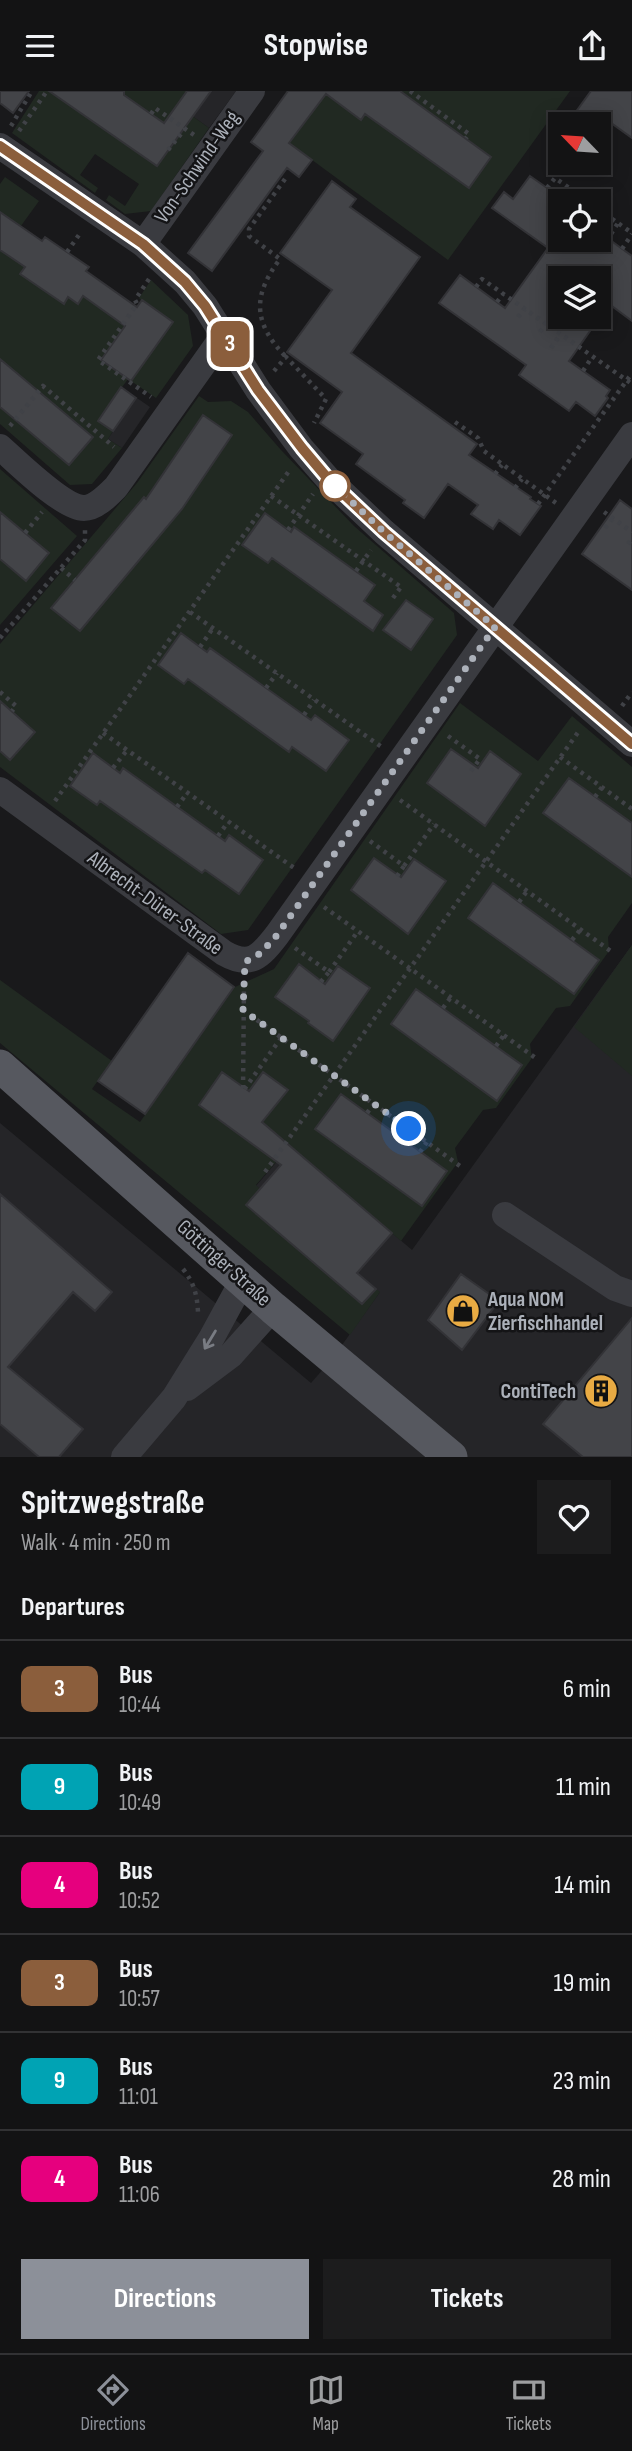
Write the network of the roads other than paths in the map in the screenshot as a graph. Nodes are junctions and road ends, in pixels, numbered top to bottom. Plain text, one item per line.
1 (251, 91) edge
2 (3, 139) edge
3 (143, 244) junction
4 (224, 335) junction
5 (632, 435) edge
6 (4, 437) edge
7 (495, 627) junction
8 (632, 744) edge
9 (0, 791) edge
10 (0, 1066) edge
11 (505, 1215) dead end
12 (243, 1280) junction
13 (632, 1294) edge
14 (273, 1308) junction
15 (174, 1398) junction
16 (124, 1457) edge
17 (451, 1457) edge

1 - 3 street, Von-Schwind-Weg
2 - 3 street
3 - 4 street
4 - 6 street
4 - 7 street
5 - 7 street, Albrecht-Dürer-Straße
7 - 8 street
7 - 9 street, Albrecht-Dürer-Straße
10 - 12 main road, Göttinger Straße
11 - 13 street
12 - 14 main road, Göttinger Straße
12 -> 15 street
14 - 15 street
14 - 17 main road, Göttinger Straße
15 - 16 street

